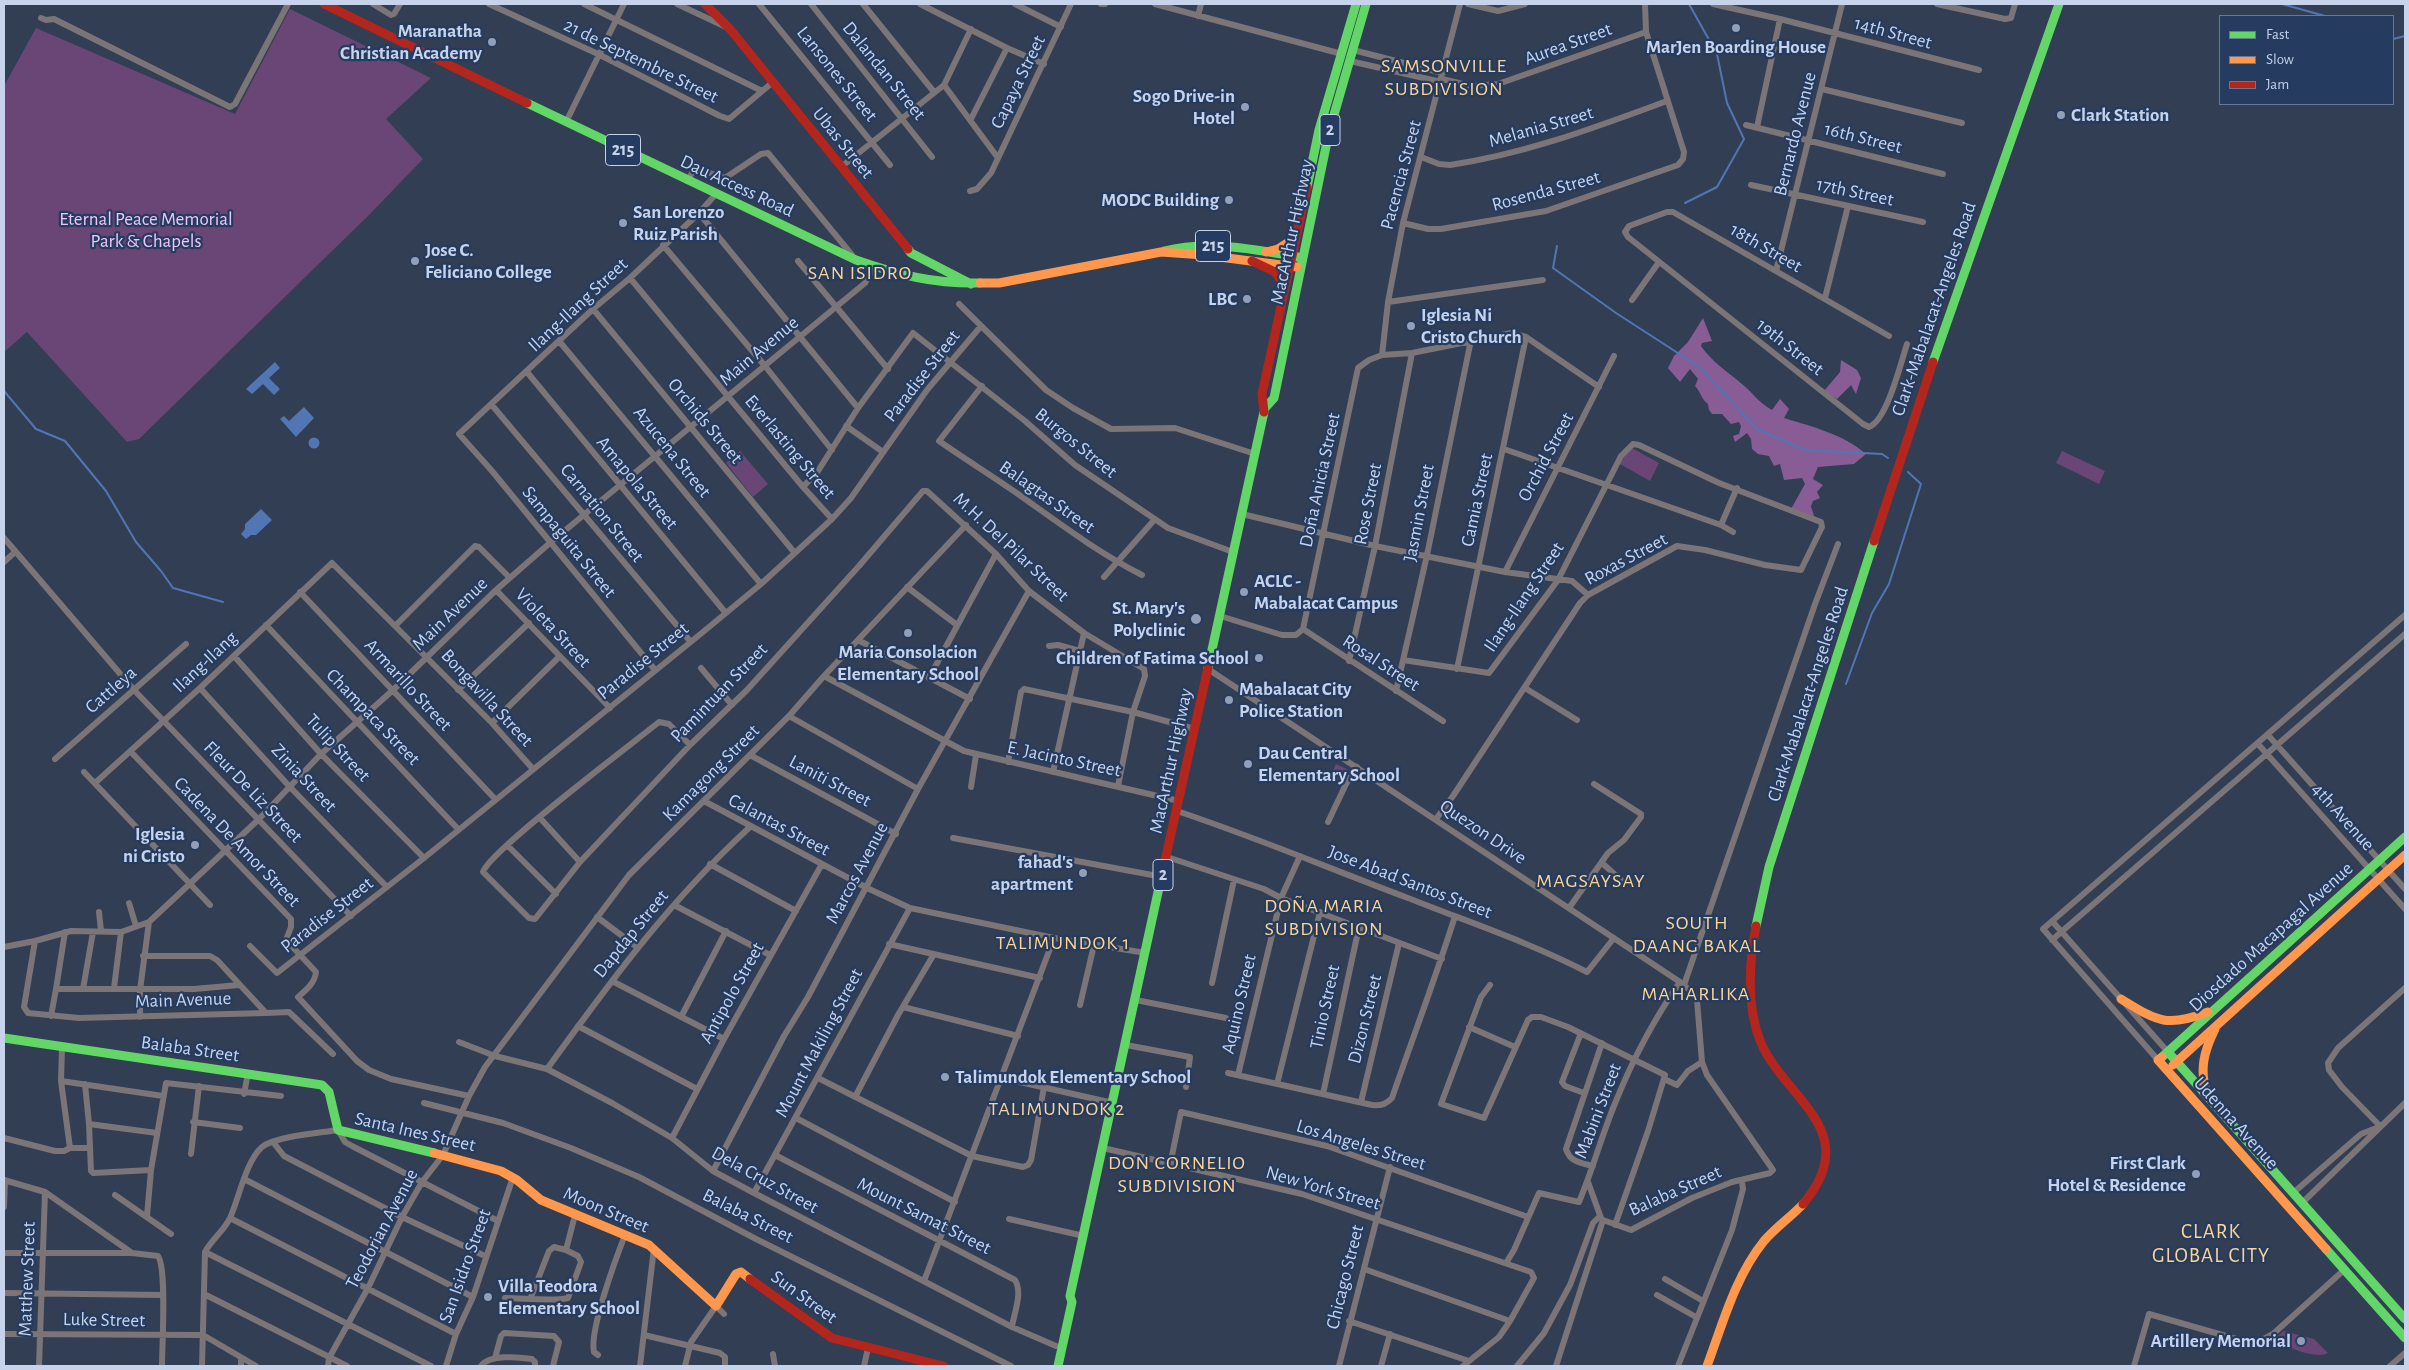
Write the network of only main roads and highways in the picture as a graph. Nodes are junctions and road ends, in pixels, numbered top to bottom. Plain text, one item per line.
1 (324, 4) edge
2 (1356, 4) edge
3 (1366, 4) edge
4 (2059, 4) edge
5 (707, 5) edge
6 (1294, 238) junction
7 (1161, 252) junction
8 (1266, 252) junction
9 (1252, 260) junction
10 (1290, 261) junction
11 (1302, 263) junction
12 (971, 284) junction
13 (1285, 286) junction
14 (1265, 408) junction
15 (2405, 837) edge
16 (2405, 855) edge
17 (2121, 999) road end
18 (2213, 1010) junction
19 (2218, 1024) junction
20 (4, 1038) edge
21 (2168, 1052) junction
22 (2158, 1060) joint
23 (2176, 1062) junction
24 (2167, 1070) junction
25 (2208, 1098) junction
26 (338, 1130) joint
27 (541, 1200) joint
28 (736, 1274) joint
29 (1070, 1296) junction
30 (2405, 1319) edge
31 (2405, 1338) edge
32 (908, 1362) edge
33 (943, 1366) edge
34 (1052, 1366) edge
35 (1058, 1366) edge
36 (1707, 1366) edge

1 - 12 main road, Dau Access Road / 215
2 - 6 main road, MacArthur Highway / 2
3 - 11 main road, MacArthur Highway / 2
4 - 36 main road, Clark-Mabalacat-Angeles Road
5 - 12 main road, Ubas Street
6 - 8 main road
6 - 10 main road, MacArthur Highway / 2
7 - 8 main road, Dau Access Road / 215
7 - 9 main road, Dau Access Road / 215
7 - 12 main road, Dau Access Road / 215
8 - 10 main road, Dau Access Road / 215
9 - 10 main road, Dau Access Road / 215
9 - 13 main road
10 - 11 main road, Dau Access Road / 215
10 - 13 main road, MacArthur Highway / 2
11 - 14 main road, MacArthur Highway / 2
13 - 14 main road, MacArthur Highway / 2
14 - 29 main road, MacArthur Highway / 2
15 - 18 main road, Diosdado Macapagal Avenue
16 - 19 main road, Diosdado Macapagal Avenue
17 - 18 main road
18 - 21 main road, Diosdado Macapagal Avenue
19 - 23 main road, Diosdado Macapagal Avenue
19 - 25 main road
20 - 26 main road, Balaba Street
21 - 22 main road, Diosdado Macapagal Avenue
21 - 23 main road, Udenna Avenue
22 - 24 main road, Udenna Avenue
23 - 24 main road, Diosdado Macapagal Avenue
23 - 25 main road, Udenna Avenue
24 - 31 main road, Udenna Avenue
25 - 30 main road, Udenna Avenue
26 - 27 main road, Santa Ines Street
27 - 28 main road, Moon Street
28 - 32 main road, Sun Street
29 - 34 main road, MacArthur Highway / 2
29 - 35 main road, MacArthur Highway / 2
32 - 33 main road, Sun Street

